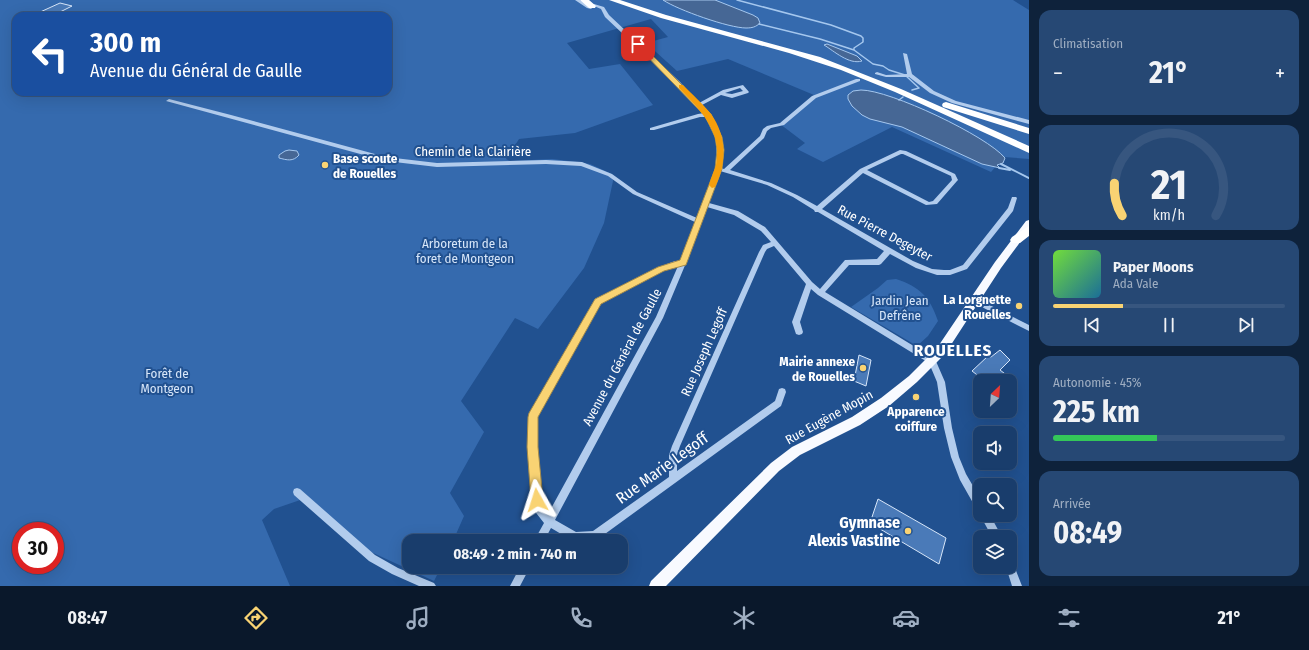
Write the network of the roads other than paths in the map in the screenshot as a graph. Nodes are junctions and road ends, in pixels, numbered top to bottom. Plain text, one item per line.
1 (577, 0) edge
2 (613, 0) edge
3 (623, 0) edge
4 (588, 4) edge
5 (607, 16) junction
6 (905, 54) dead end
7 (877, 73) dead end
8 (910, 75) junction
9 (858, 80) dead end
10 (888, 83) junction
11 (721, 94) dead end
12 (169, 101) dead end
13 (699, 104) junction
14 (708, 115) junction
15 (1029, 122) edge
16 (652, 129) dead end
17 (1029, 131) edge
18 (1029, 146) edge
19 (1029, 150) edge
20 (722, 170) junction
21 (862, 170) junction
22 (1014, 198) dead end
23 (705, 204) junction
24 (817, 210) junction
25 (699, 220) junction
26 (1029, 223) edge
27 (1029, 230) edge
28 (1016, 240) junction
29 (775, 243) junction
30 (888, 251) junction
31 (683, 262) junction
32 (810, 284) junction
33 (820, 293) junction
34 (974, 300) junction
35 (1029, 328) edge
36 (799, 332) dead end
37 (932, 361) junction
38 (782, 392) dead end
39 (673, 479) junction
40 (297, 492) dead end
41 (973, 495) edge
42 (549, 522) junction
43 (543, 534) edge
44 (521, 574) edge
45 (1013, 574) edge
46 (418, 583) edge
47 (431, 586) edge
48 (515, 586) edge
49 (656, 586) edge
50 (1017, 586) edge

1 - 4 street
2 - 19 highway
3 - 10 highway
4 - 5 street
4 - 5 street
5 - 13 street, Avenue du Général de Gaulle
6 - 8 street
7 - 8 street
8 - 15 street
9 - 20 street
10 - 17 highway
10 - 18 highway
11 - 13 street
12 - 25 street, Chemin de la Clairière
13 - 14 street, Avenue du Général de Gaulle
14 - 16 street
14 - 20 street, Avenue du Général de Gaulle
20 - 23 street, Avenue du Général de Gaulle
20 - 24 street, Rue Pierre Degeyter
21 - 21 street
21 - 24 street
22 - 30 street, Rue Pierre Degeyter
23 - 25 street, Avenue du Général de Gaulle
23 - 29 street
24 - 30 street, Rue Pierre Degeyter
25 - 31 street, Avenue du Général de Gaulle
26 - 28 main road, Rue Eugène Mopin
27 - 28 highway
28 - 34 main road, Rue Eugène Mopin
29 - 32 street
29 - 39 street, Rue Joseph Legoff
30 - 33 street
31 - 42 street, Avenue du Général de Gaulle
31 - 42 street
32 - 33 street
32 - 36 street
33 - 37 street
34 - 35 street
34 - 37 main road, Rue Eugène Mopin
37 - 41 street
37 - 49 main road, Rue Eugène Mopin
38 - 39 street, Rue Marie Legoff
39 - 42 street, Rue Marie Legoff
40 - 46 street
42 - 43 street, Avenue du Général de Gaulle
44 - 48 street
45 - 50 street
46 - 47 street

